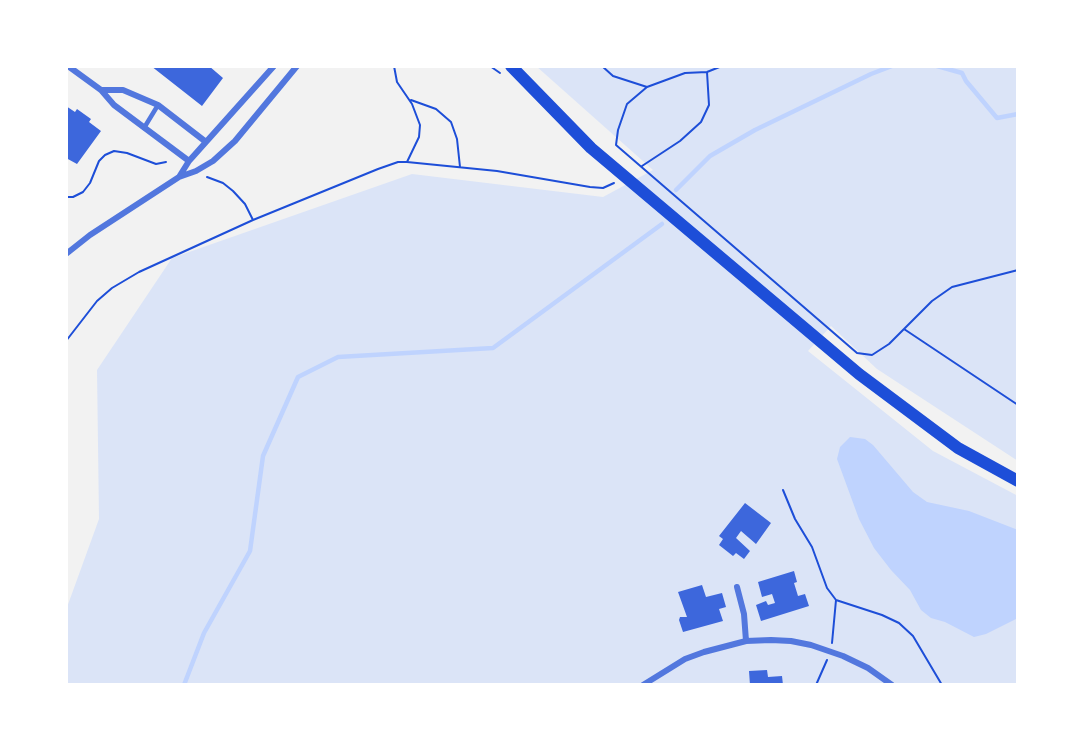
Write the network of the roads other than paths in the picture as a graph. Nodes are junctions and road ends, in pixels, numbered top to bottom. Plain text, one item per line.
1 (68, 66) edge
2 (274, 66) edge
3 (297, 66) edge
4 (511, 66) edge
5 (101, 90) junction
6 (158, 105) junction
7 (144, 128) junction
8 (207, 142) junction
9 (189, 161) junction
10 (178, 177) junction
11 (66, 254) edge
12 (1018, 481) edge
13 (737, 587) dead end
14 (746, 641) junction
15 (643, 685) edge
16 (892, 685) edge

1 - 5 street
2 - 8 street
3 - 10 street
4 - 12 main road
5 - 6 street
5 - 7 street
6 - 7 lane
6 - 8 street
7 - 9 street
8 - 9 street
9 - 10 street
10 - 11 street
13 - 14 street
14 - 15 street
14 - 16 street

